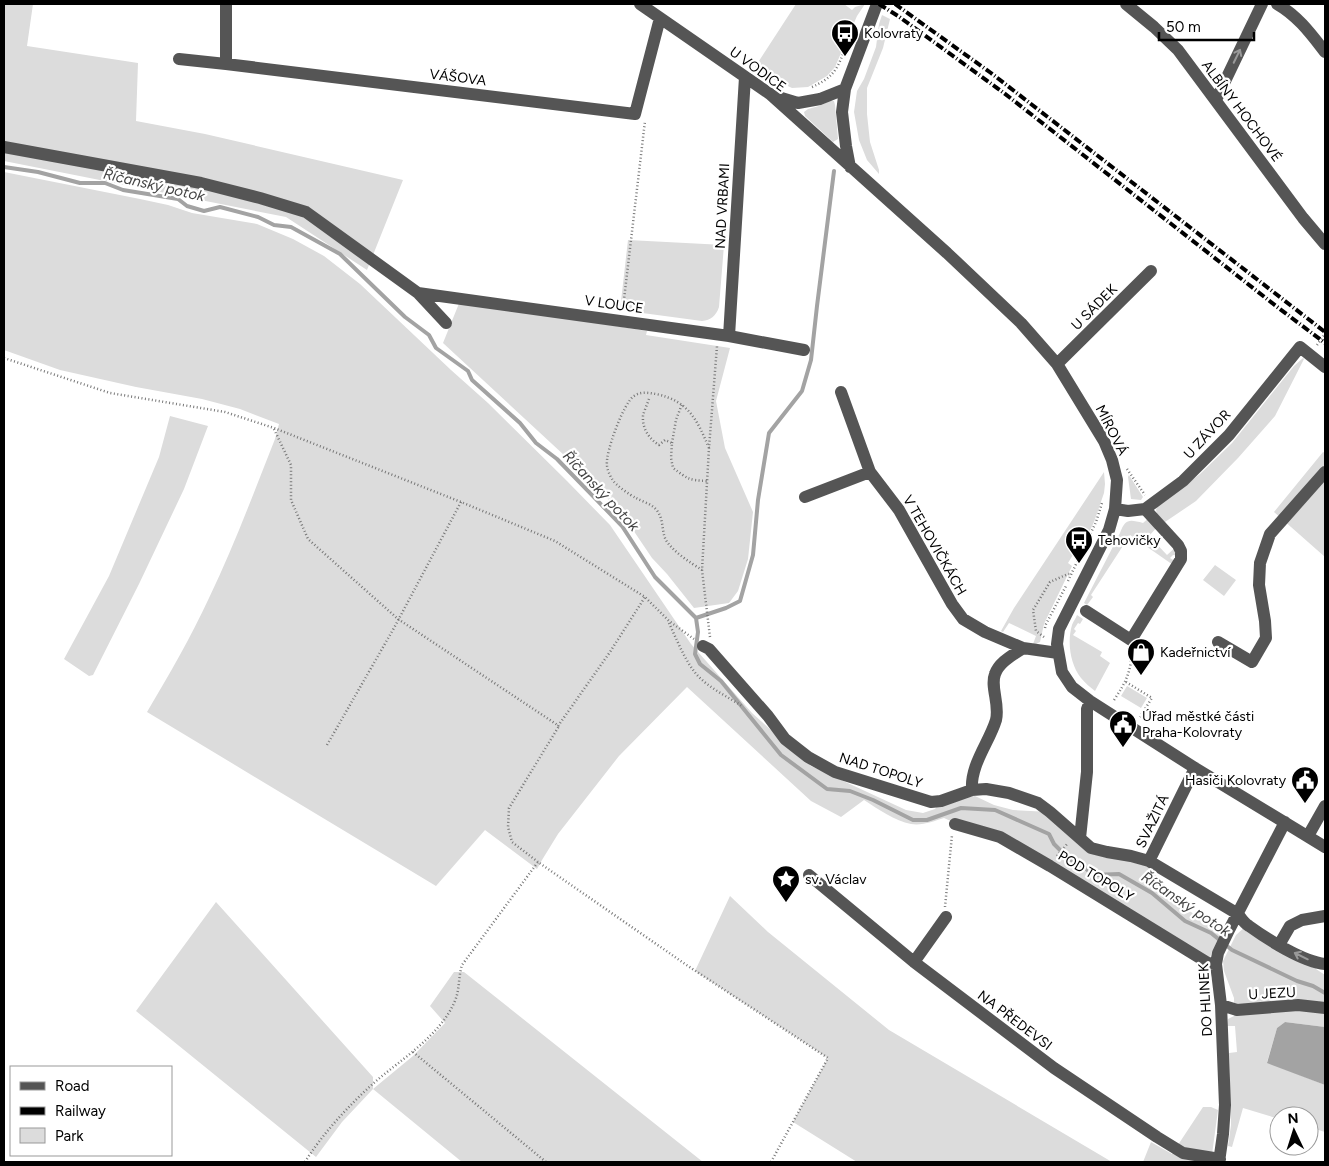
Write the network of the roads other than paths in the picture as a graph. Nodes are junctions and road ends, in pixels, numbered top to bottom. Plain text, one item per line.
1 (226, 4) edge
2 (640, 4) edge
3 (877, 4) edge
4 (1126, 4) edge
5 (1262, 4) edge
6 (1277, 4) edge
7 (660, 18) junction
8 (1325, 52) edge
9 (179, 59) dead end
10 (226, 64) junction
11 (745, 77) junction
12 (845, 89) junction
13 (770, 94) junction
14 (1216, 100) junction
15 (4, 147) edge
16 (850, 167) junction
17 (1325, 244) edge
18 (1151, 271) dead end
19 (418, 293) junction
20 (446, 323) dead end
21 (724, 336) junction
22 (804, 350) dead end
23 (1057, 364) junction
24 (1325, 367) edge
25 (841, 392) dead end
26 (870, 472) junction
27 (1325, 472) edge
28 (805, 497) dead end
29 (1115, 509) junction
30 (1145, 509) junction
31 (1086, 611) dead end
32 (1218, 642) dead end
33 (706, 648) dead end
34 (1023, 648) junction
35 (1052, 653) junction
36 (1090, 701) junction
37 (1195, 768) junction
38 (972, 790) junction
39 (1325, 806) edge
40 (1285, 822) junction
41 (955, 824) road end
42 (1308, 836) junction
43 (1075, 839) junction
44 (1325, 847) edge
45 (1149, 860) junction
46 (809, 876) dead end
47 (1238, 914) junction
48 (1325, 916) edge
49 (946, 917) road end
50 (1279, 945) junction
51 (1217, 958) junction
52 (914, 962) junction
53 (1325, 964) edge
54 (1221, 1005) junction
55 (1325, 1008) edge
56 (1219, 1161) edge

1 - 10 street
2 - 7 street, U VODICE
3 - 12 street
4 - 14 street, ALBÍNY HOCHOVÉ
14 -> 5 street
6 - 8 street
7 - 10 street, VÁŠOVA
7 - 11 street, U VODICE
9 - 10 street, VÁŠOVA
11 - 13 street, U VODICE
11 - 21 street, NAD VRBAMI
12 - 13 street
12 - 16 street
13 - 16 street, U VODICE
14 - 17 street, ALBÍNY HOCHOVÉ
15 - 19 street
16 - 23 street, MÍROVÁ
18 - 23 street, U SÁDEK
19 - 20 street
19 - 21 street, V LOUCE
21 - 22 street, V LOUCE
23 - 29 street, MÍROVÁ
24 - 30 street, U ZÁVOR
25 - 26 street, V TEHOVIČKÁCH
26 - 28 street
26 - 34 street, V TEHOVIČKÁCH
27 - 32 street
29 - 30 street
29 - 35 street, MÍROVÁ
30 - 31 street
33 - 38 street, NAD TOPOLY
34 - 35 street, V TEHOVIČKÁCH
34 - 38 street
35 - 36 street, MÍROVÁ
36 - 37 street, MÍROVÁ
36 - 43 street
37 - 40 street, MÍROVÁ
37 - 45 street, SVAŽITÁ
38 - 43 street, NAD TOPOLY
39 - 42 street
40 - 42 street, MÍROVÁ
40 - 47 street, DO HLINEK
41 - 51 street, POD TOPOLY
42 - 44 street, MÍROVÁ
43 - 45 street, NAD TOPOLY
45 - 47 street, NAD TOPOLY
46 - 52 street, NA PŘEDEVSI
47 - 50 street, NAD TOPOLY
47 - 51 street, DO HLINEK
48 - 50 street
49 - 52 street
53 -> 50 street, NAD TOPOLY
51 - 54 street, DO HLINEK
52 - 56 street, NA PŘEDEVSI
54 - 55 street, U JEZU
54 - 56 street, DO HLINEK

